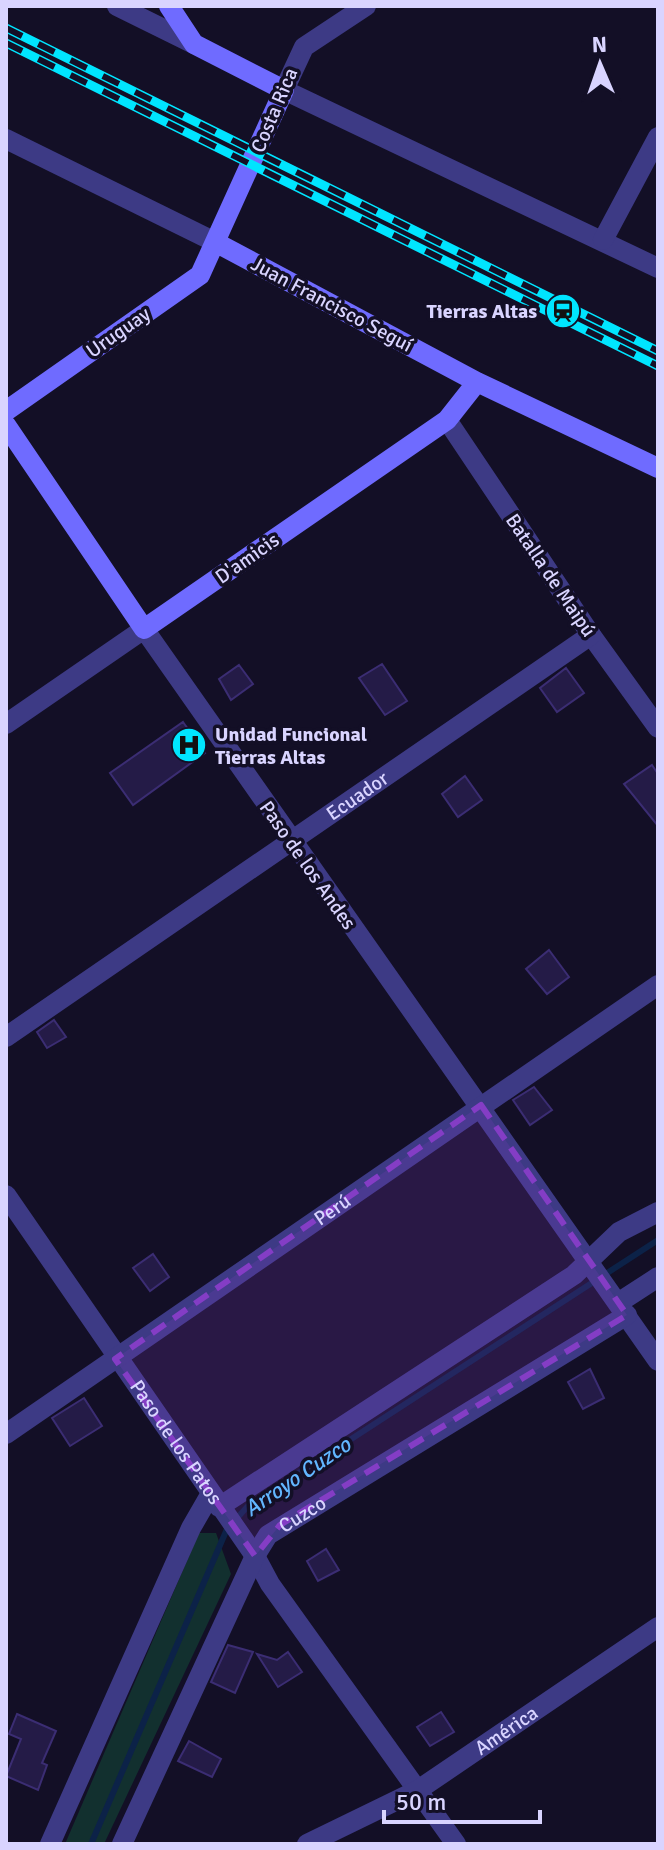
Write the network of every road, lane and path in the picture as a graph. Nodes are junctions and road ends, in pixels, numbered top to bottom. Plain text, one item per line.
1 (117, 6) edge
2 (169, 6) edge
3 (366, 6) edge
4 (194, 44) junction
5 (284, 90) junction
6 (658, 137) edge
7 (6, 139) edge
8 (603, 240) junction
9 (215, 242) junction
10 (658, 268) edge
11 (477, 382) junction
12 (6, 411) edge
13 (447, 420) junction
14 (6, 425) edge
15 (658, 468) edge
16 (144, 629) junction
17 (591, 635) junction
18 (6, 724) edge
19 (658, 728) edge
20 (290, 840) junction
21 (658, 985) edge
22 (6, 1037) edge
23 (481, 1105) junction
24 (6, 1195) edge
25 (658, 1212) edge
26 (596, 1271) junction
27 (658, 1277) edge
28 (622, 1309) junction
29 (115, 1359) junction
30 (658, 1361) edge
31 (6, 1434) edge
32 (218, 1506) junction
33 (255, 1556) junction
34 (658, 1627) edge
35 (418, 1790) junction
36 (50, 1844) edge
37 (122, 1844) edge
38 (307, 1844) edge
39 (456, 1844) edge

1 - 4 street
2 - 4 street
3 - 5 street, Costa Rica
4 - 5 street
5 - 8 street
5 - 9 street, Costa Rica
6 - 8 street
7 - 9 street, Juan Francisco Seguí
8 - 10 street
9 - 11 street, Juan Francisco Seguí
9 - 12 street, Uruguay
11 - 13 street, D'amicis
11 - 15 street, Juan Francisco Seguí
13 - 16 street, D'amicis
13 - 17 street, Batalla de Maipú
14 - 16 street, Paso de los Andes
16 - 18 street, D'amicis
16 - 20 street, Paso de los Andes
17 - 19 street, Batalla de Maipú
17 - 20 street, Ecuador
20 - 22 street, Ecuador
20 - 23 street, Paso de los Andes
21 - 23 street, Perú
23 - 26 street, Paso de los Andes
23 - 29 street, Perú
24 - 29 street, Paso de los Patos
25 - 26 street
26 - 28 street, Paso de los Andes
26 - 32 street
27 - 28 street, Cuzco
28 - 30 street
28 - 33 street, Cuzco
29 - 31 street, Perú
29 - 32 street, Paso de los Patos
32 - 33 street, Paso de los Patos
32 - 36 street
33 - 35 street, Paso de los Patos
33 - 37 street, Cuzco
34 - 35 street, América
35 - 38 street, América
35 - 39 street, Paso de los Patos

